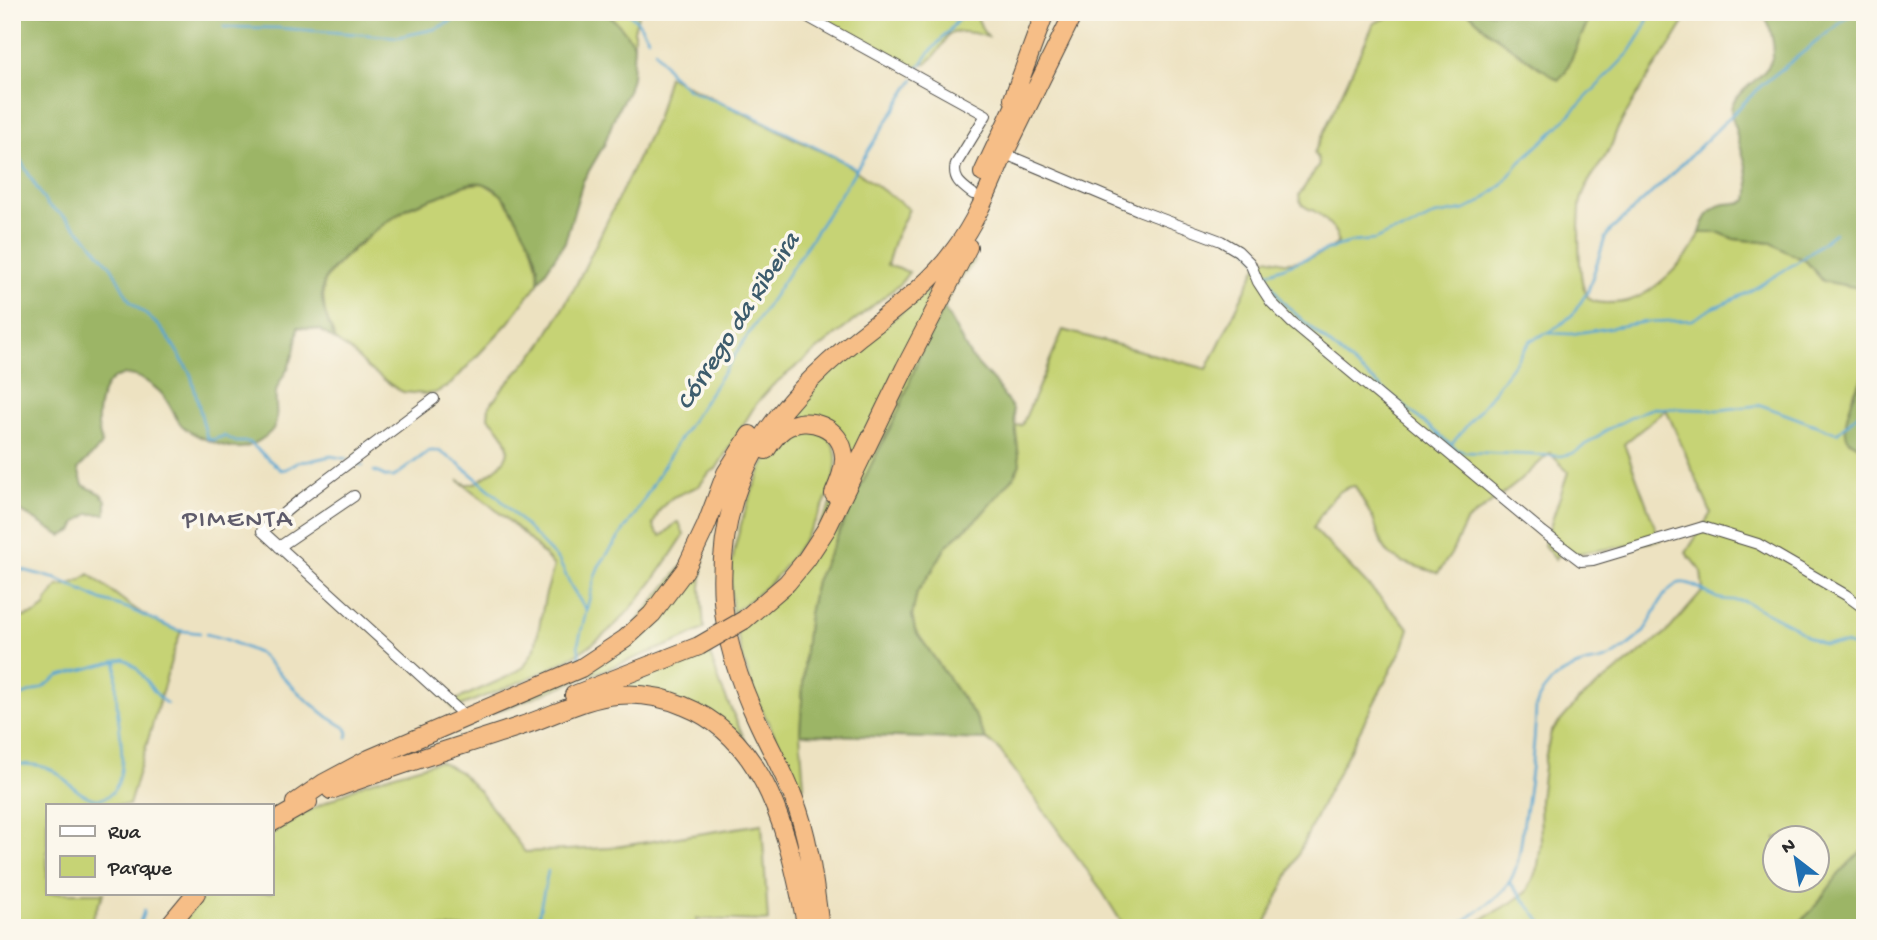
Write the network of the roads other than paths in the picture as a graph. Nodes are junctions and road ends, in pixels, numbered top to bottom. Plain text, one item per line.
1 (799, 12) edge
2 (1045, 12) edge
3 (1061, 12) edge
4 (1074, 12) edge
5 (1031, 99) junction
6 (1003, 128) junction
7 (1010, 156) junction
8 (973, 194) junction
9 (434, 399) dead end
10 (750, 435) junction
11 (354, 496) dead end
12 (279, 547) junction
13 (723, 596) junction
14 (1865, 609) edge
15 (742, 617) junction
16 (697, 642) junction
17 (466, 716) junction
18 (331, 790) junction
19 (295, 803) junction
20 (273, 820) edge
21 (273, 821) edge
22 (195, 894) edge
23 (167, 928) edge
24 (807, 928) edge
25 (820, 928) edge

1 - 8 street
2 - 6 highway
3 - 6 highway
4 - 5 highway
5 - 7 highway
5 - 13 highway
6 - 8 highway
7 - 14 street
7 - 15 highway
8 - 10 highway
9 - 12 street
10 - 17 highway
10 - 24 highway
11 - 12 street
12 - 17 street
13 - 15 highway
13 - 25 highway
15 - 16 highway, bridge
16 - 18 highway
16 - 19 highway
17 - 19 highway
18 - 21 highway
18 - 24 highway
19 - 20 highway
22 - 23 highway

